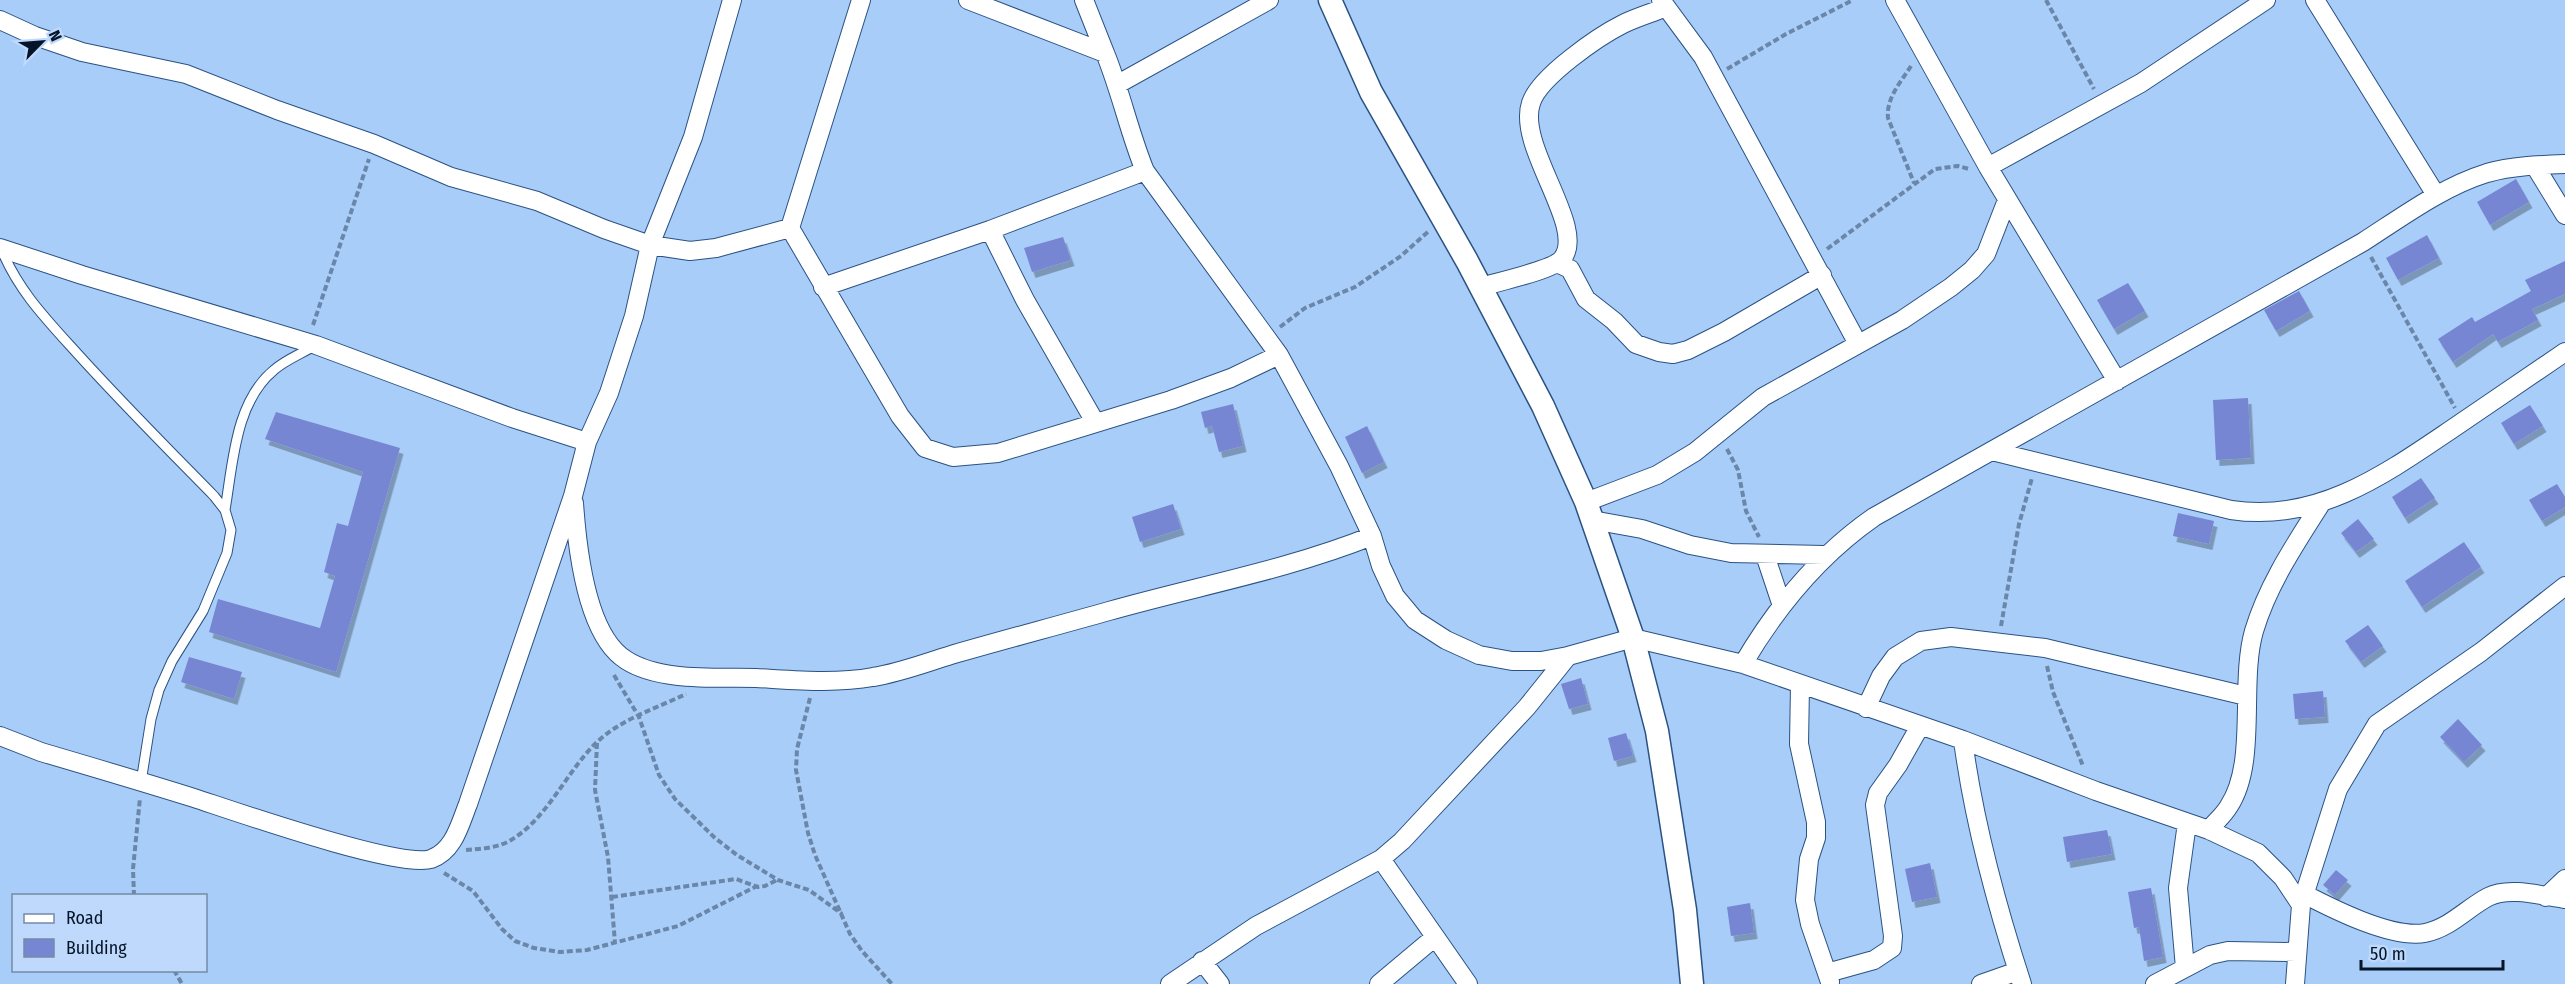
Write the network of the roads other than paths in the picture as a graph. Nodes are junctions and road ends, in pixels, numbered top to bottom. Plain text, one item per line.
1 (732, 0) edge
2 (861, 0) edge
3 (968, 0) edge
4 (1084, 0) edge
5 (1269, 0) edge
6 (1330, 0) edge
7 (1894, 0) edge
8 (2266, 0) edge
9 (2315, 0) edge
10 (1664, 4) edge
11 (0, 20) edge
12 (1105, 53) junction
13 (1118, 84) junction
14 (2565, 164) edge
15 (2535, 166) junction
16 (1145, 171) junction
17 (1990, 171) junction
18 (2436, 195) junction
19 (2007, 200) junction
20 (2565, 215) edge
21 (790, 228) junction
22 (990, 230) junction
23 (650, 245) junction
24 (1, 248) edge
25 (1557, 263) junction
26 (1818, 268) junction
27 (823, 287) junction
28 (1480, 287) junction
29 (312, 344) junction
30 (1857, 344) junction
31 (2565, 352) edge
32 (1279, 355) junction
33 (2117, 381) junction
34 (1095, 422) junction
35 (587, 442) junction
36 (1992, 451) junction
37 (573, 496) junction
38 (2322, 502) junction
39 (225, 510) junction
40 (1589, 511) junction
41 (1372, 536) junction
42 (1765, 555) junction
43 (1824, 555) junction
44 (2565, 585) edge
45 (1782, 606) junction
46 (1633, 638) junction
47 (1568, 656) junction
48 (1743, 664) junction
49 (1800, 685) junction
50 (2246, 696) junction
51 (1866, 708) junction
52 (1920, 726) junction
53 (0, 736) edge
54 (1963, 740) junction
55 (141, 782) junction
56 (2187, 823) junction
57 (2209, 830) junction
58 (1381, 859) junction
59 (2565, 879) edge
60 (2546, 897) junction
61 (2565, 899) edge
62 (2302, 900) junction
63 (1435, 937) junction
64 (2296, 951) junction
65 (1202, 961) junction
66 (2185, 968) junction
67 (2020, 977) edge
68 (1829, 979) edge
69 (1170, 984) edge
70 (1220, 984) edge
71 (1379, 984) edge
72 (1468, 984) edge
73 (1692, 984) edge
74 (1981, 984) edge
75 (2155, 984) edge
76 (2295, 984) edge

1 - 23 street
2 - 21 street
3 - 12 street
4 - 12 street
5 - 13 street
6 - 28 street
7 - 17 street
8 - 17 street
9 - 18 street
10 - 25 street
10 - 26 street
11 - 23 street
12 - 13 street
13 - 16 street
14 - 15 street
15 - 18 street
15 - 20 street
16 - 22 street
16 - 32 street
17 - 19 street
18 - 33 street
19 - 30 street
19 - 33 street
21 - 23 street
21 - 27 street
22 - 27 street
22 - 34 street
23 - 35 street
24 - 29 street
24 - 39 lane
25 - 26 street
25 - 28 street
26 - 30 street
27 - 34 street
28 - 40 street
29 - 35 street
29 - 39 lane
30 - 40 street
31 - 38 street
32 - 34 street
32 - 41 street
33 - 36 street
35 - 37 street
36 - 38 street
36 - 43 street
37 - 41 street
37 - 55 street
38 - 50 street
39 - 55 lane
40 - 42 street
40 - 46 street
41 - 47 street
42 - 43 street
42 - 45 street
43 - 45 street
44 - 62 street
45 - 48 street
46 - 47 street
46 - 48 street
46 - 73 street
47 - 58 street
48 - 49 street
49 - 51 street
49 - 68 street
50 - 51 street
50 - 57 street
51 - 52 street
52 - 54 street
52 - 68 street
53 - 55 street
54 - 56 street
54 - 67 street
56 - 57 street
56 - 66 street
57 - 62 street
58 - 63 street
58 - 65 street
59 - 60 street
60 - 61 street
60 - 62 street
62 - 64 street
63 - 71 street
63 - 72 street
64 - 66 street
64 - 76 street
65 - 69 street
65 - 70 street
66 - 75 street
67 - 74 street

